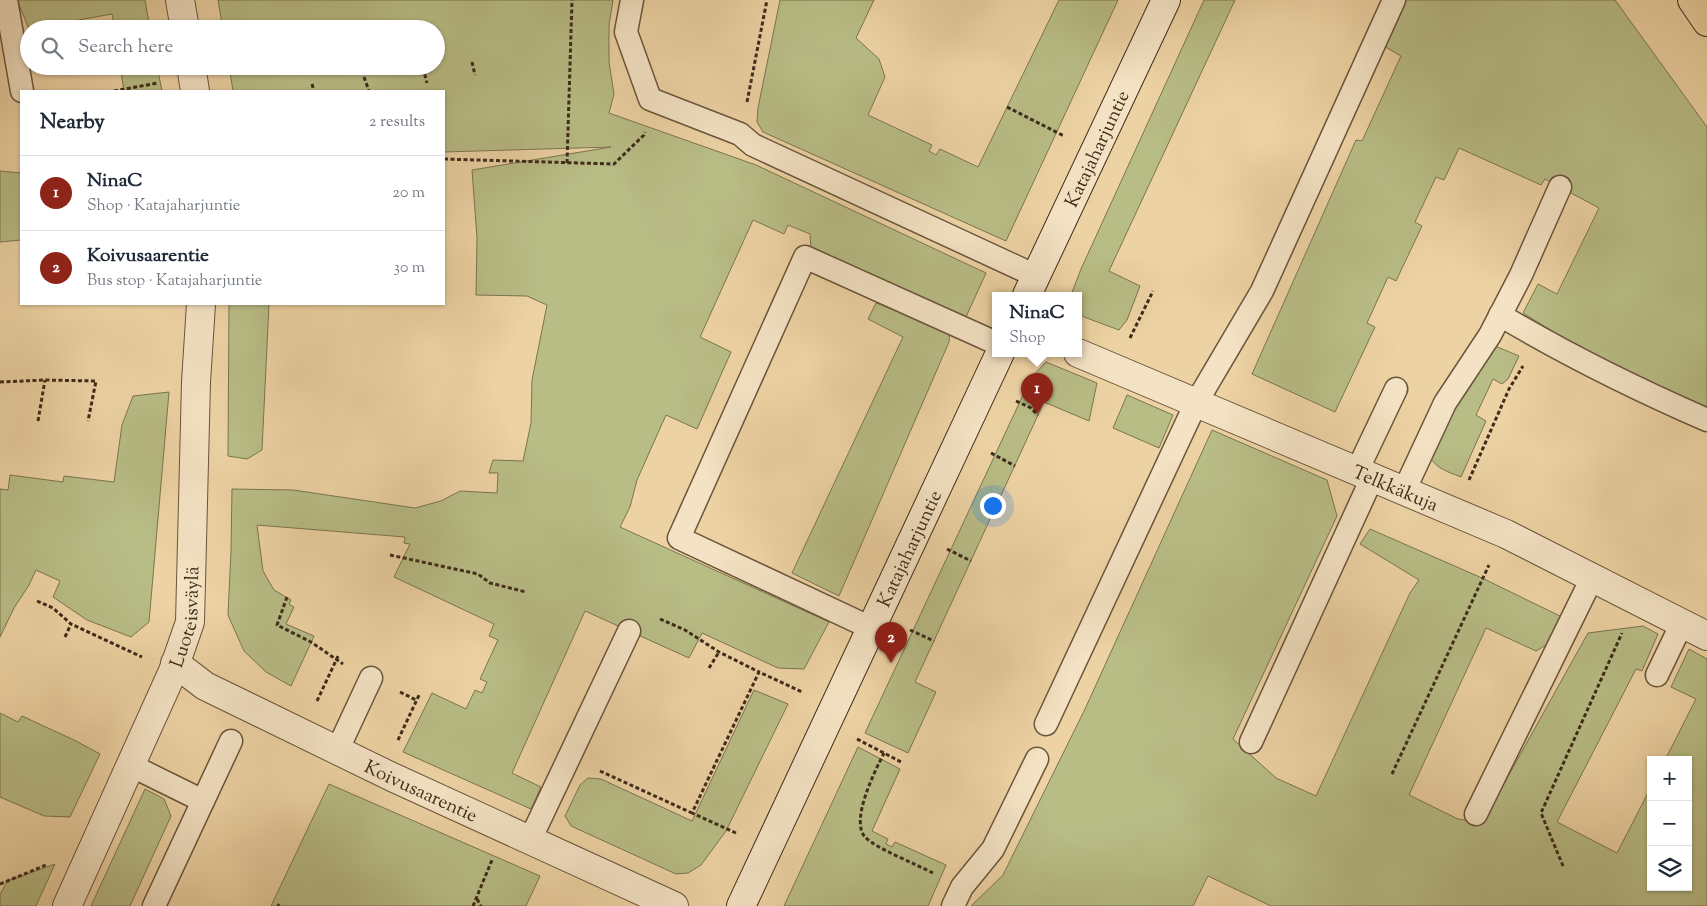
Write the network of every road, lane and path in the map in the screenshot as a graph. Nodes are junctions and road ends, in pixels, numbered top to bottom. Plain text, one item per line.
1 (6, 0) edge
2 (180, 0) edge
3 (572, 0) edge
4 (632, 0) edge
5 (768, 0) edge
6 (1166, 0) edge
7 (1394, 0) edge
8 (1692, 0) edge
9 (183, 20) edge
10 (1707, 22) edge
11 (472, 62) dead end
12 (425, 75) edge
13 (475, 75) dead end
14 (364, 77) dead end
15 (193, 78) edge
16 (427, 83) dead end
17 (312, 84) dead end
18 (22, 90) edge
19 (120, 90) edge
20 (314, 90) edge
21 (369, 90) edge
22 (650, 100) junction
23 (1007, 107) dead end
24 (740, 134) junction
25 (1067, 137) dead end
26 (445, 159) edge
27 (567, 163) junction
28 (1560, 187) dead end
29 (1032, 286) edge
30 (1153, 291) dead end
31 (201, 305) edge
32 (1500, 315) junction
33 (992, 340) edge
34 (1550, 344) junction
35 (1082, 354) edge
36 (998, 357) edge
37 (1116, 368) junction
38 (45, 380) junction
39 (0, 382) edge
40 (1396, 388) dead end
41 (1013, 400) dead end
42 (1196, 403) junction
43 (1038, 415) dead end
44 (38, 420) dead end
45 (1707, 420) edge
46 (88, 421) dead end
47 (988, 452) dead end
48 (1015, 466) dead end
49 (1364, 474) junction
50 (1404, 491) junction
51 (1454, 512) junction
52 (1506, 534) junction
53 (944, 548) dead end
54 (390, 555) dead end
55 (971, 561) dead end
56 (1592, 578) junction
57 (526, 592) dead end
58 (287, 597) dead end
59 (1636, 600) junction
60 (37, 601) dead end
61 (659, 618) dead end
62 (1682, 623) junction
63 (71, 624) junction
64 (871, 628) junction
65 (907, 628) dead end
66 (628, 632) dead end
67 (1707, 636) edge
68 (65, 637) dead end
69 (934, 641) dead end
70 (311, 642) dead end
71 (719, 652) junction
72 (339, 654) dead end
73 (143, 658) dead end
74 (175, 663) junction
75 (709, 668) dead end
76 (759, 672) junction
77 (1657, 675) dead end
78 (372, 678) dead end
79 (420, 693) dead end
80 (831, 715) junction
81 (1046, 724) dead end
82 (403, 729) dead end
83 (302, 733) junction
84 (231, 741) dead end
85 (1251, 742) dead end
86 (338, 751) junction
87 (884, 753) junction
88 (1037, 759) dead end
89 (903, 763) dead end
90 (130, 765) junction
91 (1392, 774) dead end
92 (619, 780) dead end
93 (203, 801) junction
94 (692, 813) junction
95 (1476, 814) dead end
96 (504, 827) junction
97 (530, 840) junction
98 (768, 849) junction
99 (1563, 866) dead end
100 (957, 896) edge
101 (477, 899) junction
102 (67, 906) edge
103 (154, 906) edge
104 (473, 906) edge
105 (482, 906) edge
106 (674, 906) edge
107 (741, 906) edge

1 - 18 lane
2 - 9 street
3 - 27 path
4 - 22 lane
5 - 24 path
6 - 29 street, Katajaharjuntie
7 - 42 lane
8 - 10 highway
11 - 13 path
12 - 16 path
14 - 21 path
15 - 19 path
17 - 20 path
22 - 24 lane
22 - 27 path
23 - 25 path
24 - 29 lane
26 - 27 path
28 - 32 lane
30 - 37 path
31 - 74 street, Luoteisväylä
32 - 34 lane
32 - 50 lane
33 - 64 lane
34 - 45 lane
34 - 51 path
35 - 37 street, Telkkäkuja
36 - 64 street, Katajaharjuntie
37 - 42 street, Telkkäkuja
38 - 39 path
38 - 44 path
38 - 46 path
40 - 49 lane
41 - 43 path
42 - 49 street, Telkkäkuja
42 - 81 lane
47 - 48 path
49 - 50 street, Telkkäkuja
49 - 85 lane
50 - 51 street, Telkkäkuja
51 - 52 street, Telkkäkuja
52 - 56 street, Telkkäkuja
52 - 91 path
53 - 55 path
54 - 57 path
56 - 59 street, Telkkäkuja
56 - 95 lane
58 - 70 path
59 - 62 street, Telkkäkuja
59 - 99 path
60 - 63 path
61 - 71 path
62 - 67 street, Telkkäkuja
62 - 77 lane
63 - 68 path
63 - 73 path
64 - 80 street, Katajaharjuntie
65 - 69 path
66 - 97 lane
71 - 75 path
71 - 76 path
72 - 83 path
74 - 83 street, Koivusaarentie
74 - 90 street, Luoteisväylä
76 - 80 path
76 - 94 path
78 - 86 lane
79 - 82 path
80 - 87 path
80 - 98 street, Katajaharjuntie
83 - 86 street, Koivusaarentie
84 - 93 lane
86 - 96 street, Koivusaarentie
87 - 89 path
87 - 100 path
88 - 100 lane
90 - 93 lane
90 - 102 street, Luoteisväylä
92 - 94 path
93 - 103 lane
94 - 98 path
96 - 97 street, Koivusaarentie
96 - 101 path
97 - 106 street, Koivusaarentie
98 - 107 street, Katajaharjuntie
101 - 104 path
101 - 105 path

